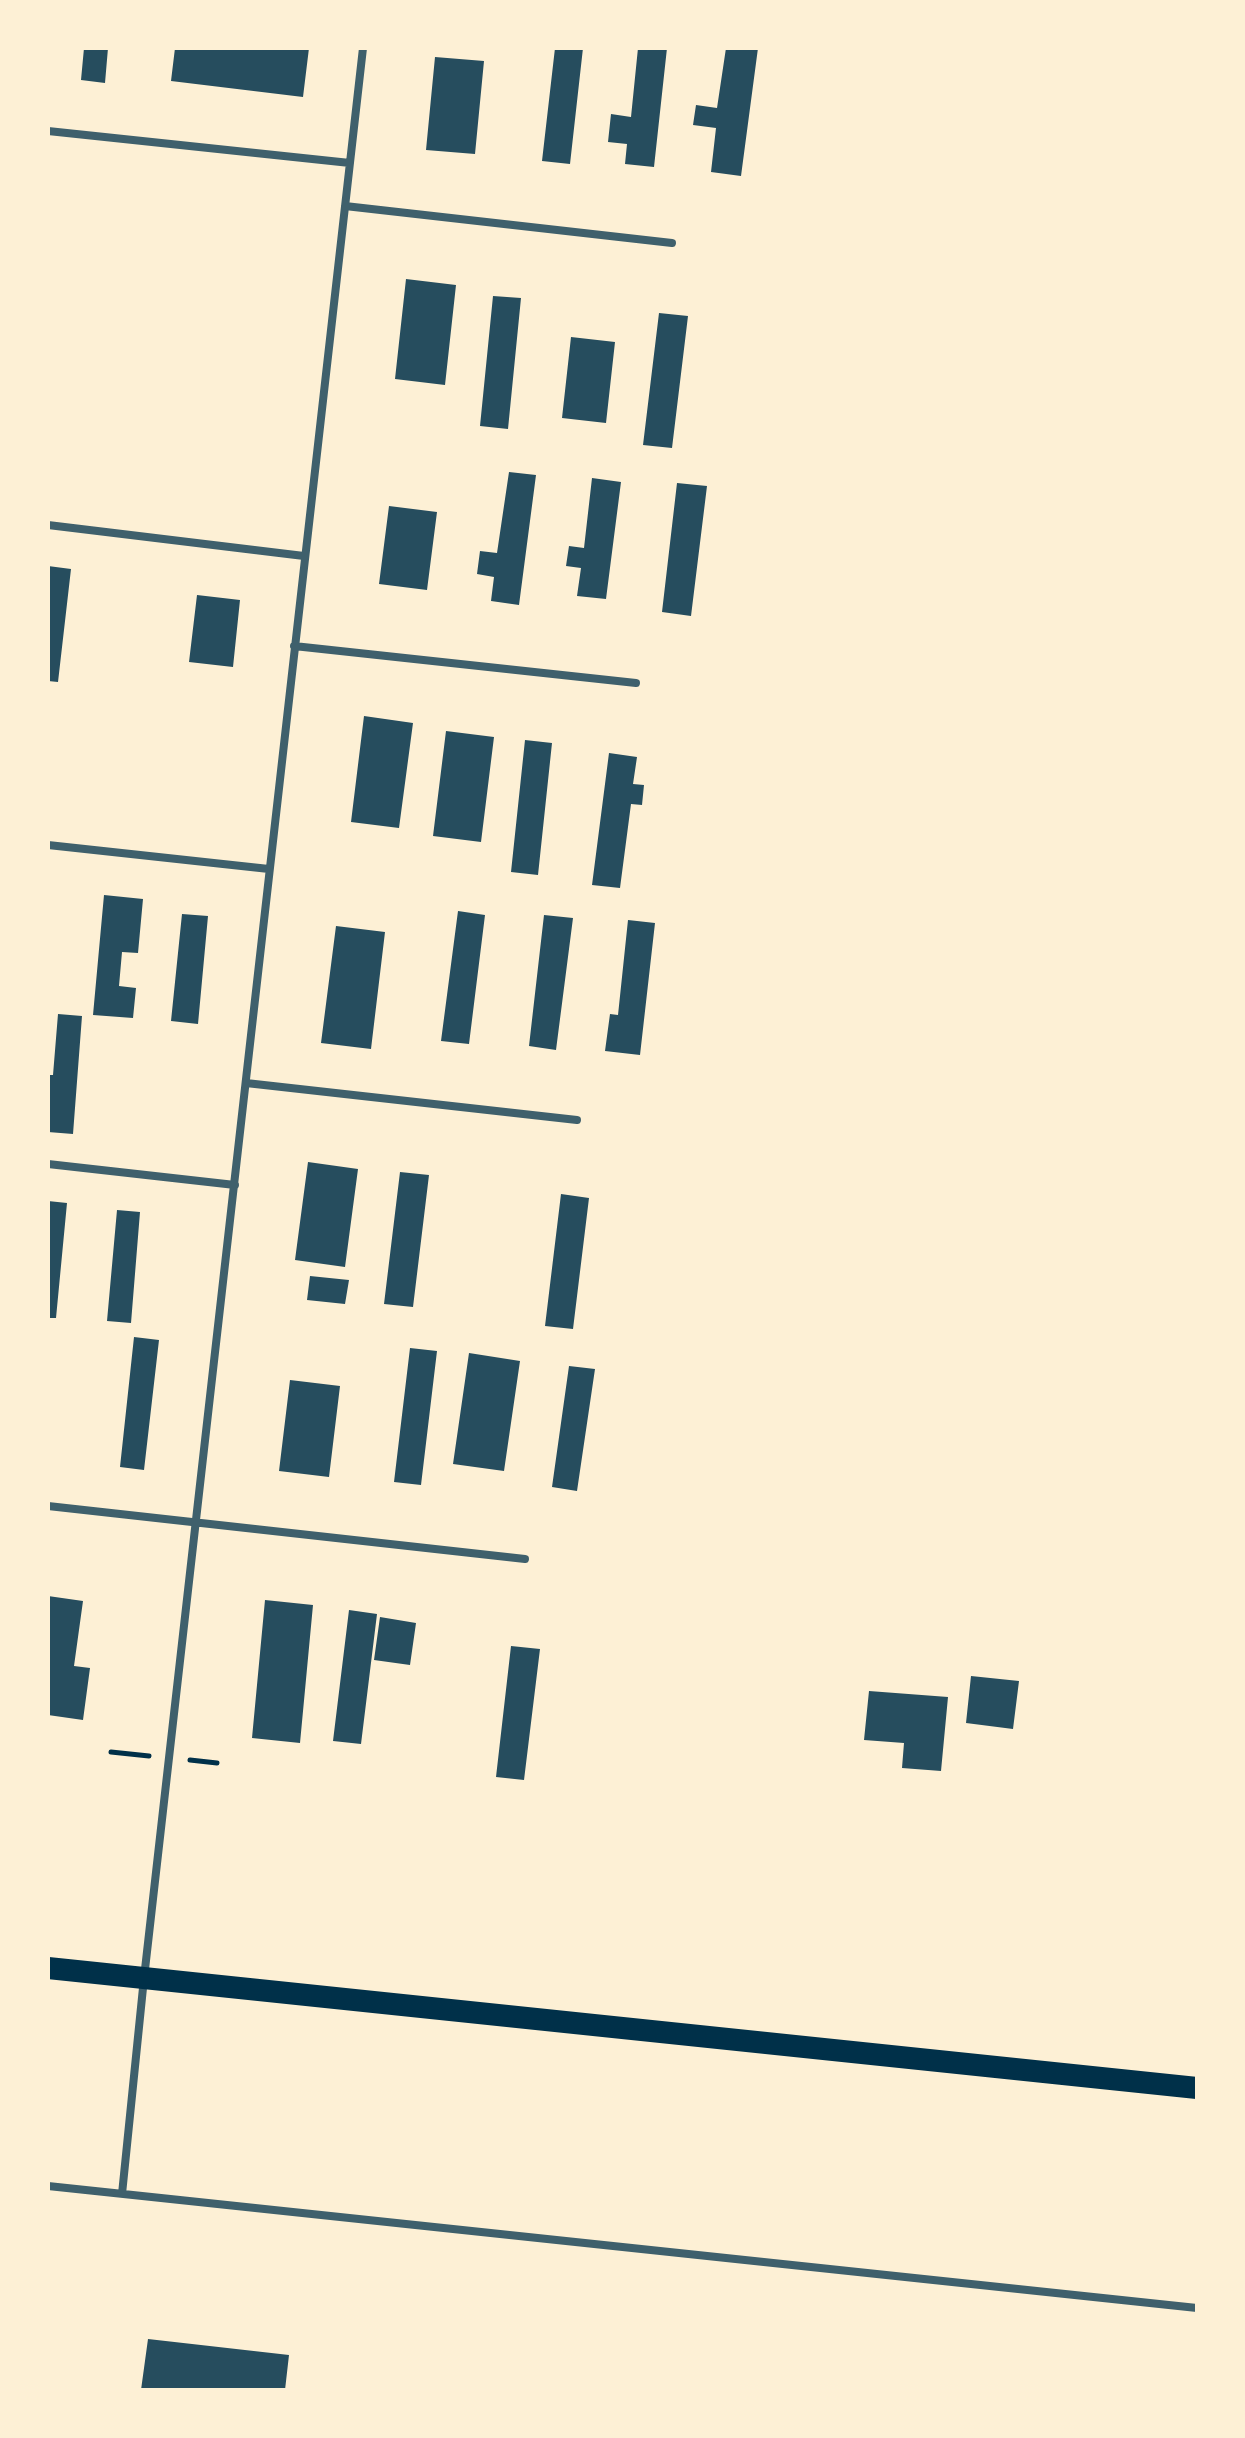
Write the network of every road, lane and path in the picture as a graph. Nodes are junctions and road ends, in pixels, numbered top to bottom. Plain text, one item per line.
1 (363, 48) edge
2 (48, 131) edge
3 (350, 163) junction
4 (345, 206) junction
5 (672, 243) dead end
6 (48, 525) edge
7 (304, 556) junction
8 (294, 646) junction
9 (636, 683) dead end
10 (48, 845) edge
11 (269, 869) junction
12 (246, 1083) junction
13 (577, 1120) dead end
14 (48, 1164) edge
15 (235, 1185) junction
16 (48, 1506) edge
17 (196, 1523) junction
18 (525, 1559) dead end
19 (111, 1752) dead end
20 (136, 1755) dead end
21 (196, 1761) dead end
22 (217, 1763) dead end
23 (48, 1968) edge
24 (144, 1978) junction
25 (1197, 2088) edge
26 (48, 2186) edge
27 (122, 2194) junction
28 (1197, 2308) edge

1 - 3 street
2 - 3 street
3 - 4 street
4 - 5 street
4 - 7 street
6 - 7 street
7 - 8 street
8 - 9 street
8 - 11 street
10 - 11 street
11 - 12 street
12 - 13 street
12 - 15 street
14 - 15 street
15 - 17 street
16 - 17 street
17 - 18 street
17 - 24 street
19 - 20 path
21 - 22 path
23 - 24 highway
24 - 25 highway
24 - 27 street
26 - 27 street
27 - 28 street

